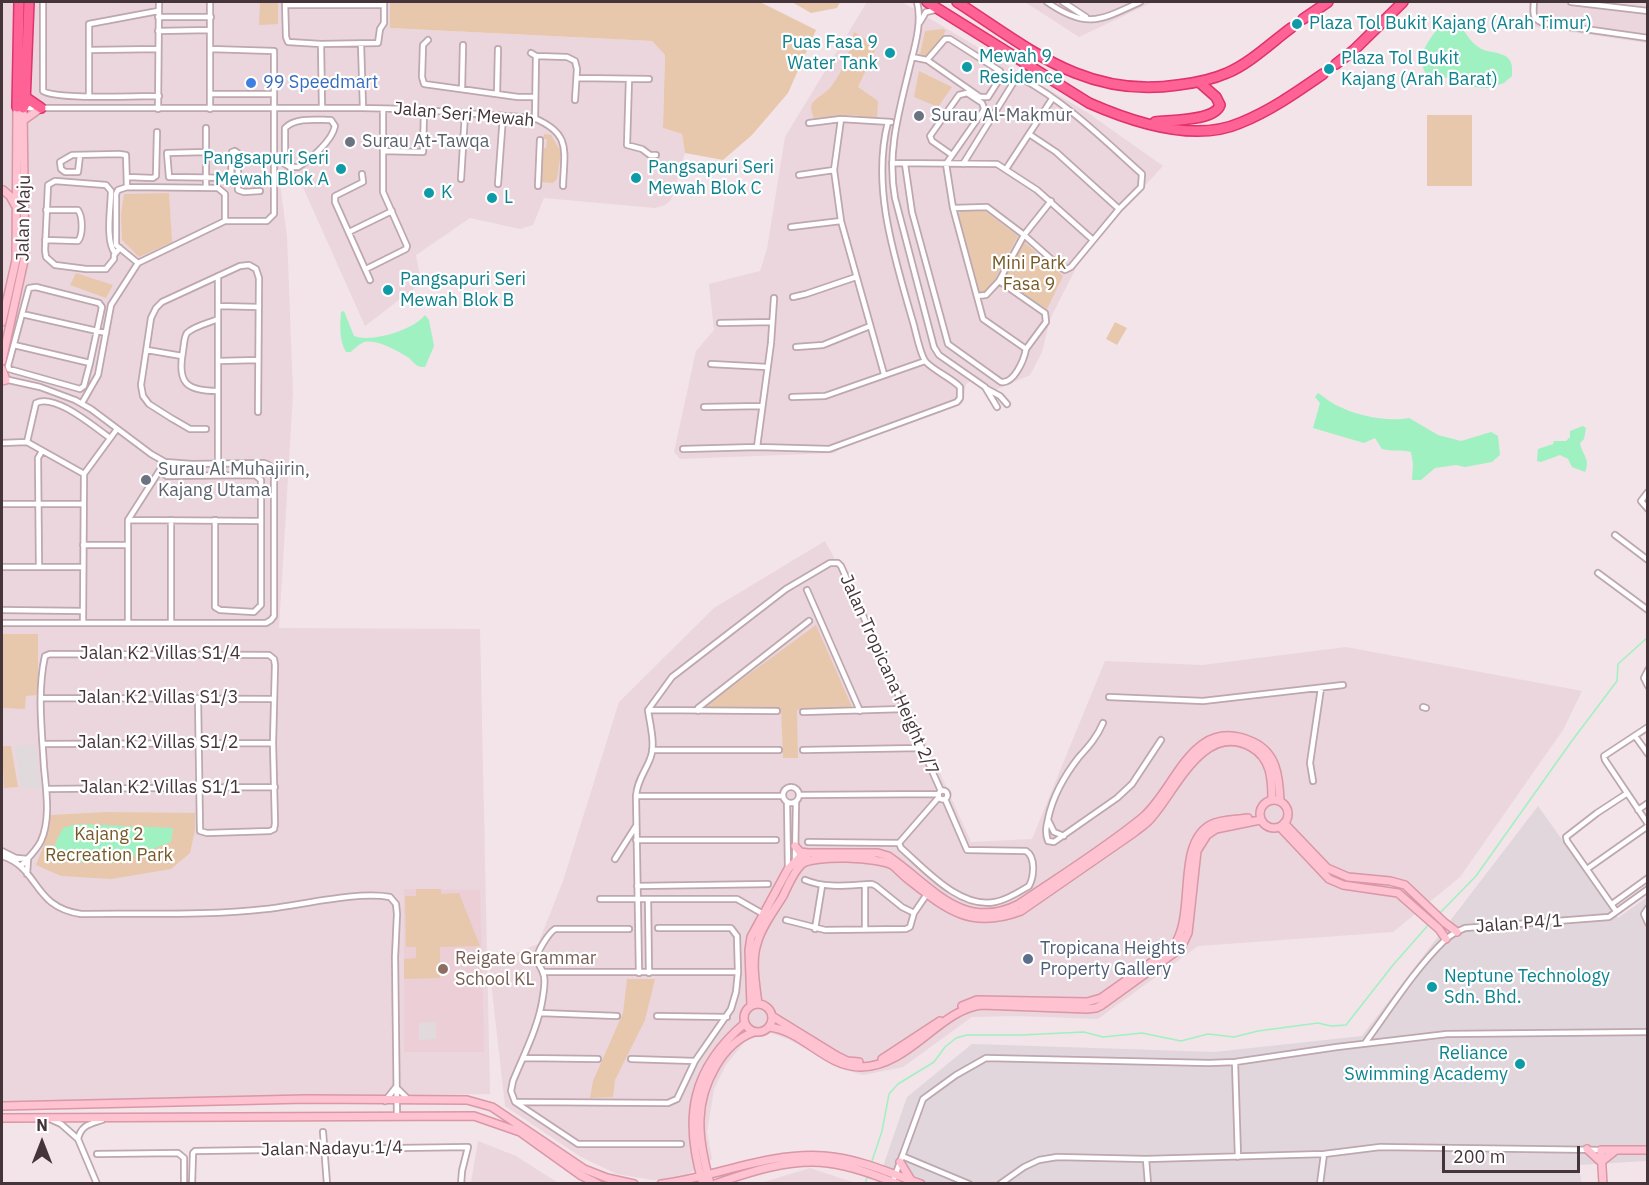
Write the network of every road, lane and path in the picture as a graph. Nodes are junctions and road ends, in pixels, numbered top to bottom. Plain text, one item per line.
1 (13, 2) edge
2 (19, 2) edge
3 (24, 2) edge
4 (29, 2) edge
5 (43, 2) edge
6 (159, 2) edge
7 (210, 2) edge
8 (917, 2) edge
9 (927, 2) edge
10 (957, 2) edge
11 (1047, 2) edge
12 (1063, 2) edge
13 (1140, 2) edge
14 (1328, 2) edge
15 (1403, 2) edge
16 (1534, 2) edge
17 (1570, 2) edge
18 (285, 3) edge
19 (384, 3) edge
20 (1128, 4) edge
21 (941, 11) junction
22 (1647, 11) edge
23 (158, 14) junction
24 (211, 17) junction
25 (1088, 19) junction
26 (1303, 19) dead end
27 (918, 24) junction
28 (1291, 28) dead end
29 (210, 30) junction
30 (158, 32) junction
31 (1647, 38) edge
32 (428, 40) dead end
33 (321, 44) junction
34 (361, 44) junction
35 (463, 45) dead end
36 (158, 49) junction
37 (210, 49) junction
38 (498, 49) dead end
39 (90, 50) junction
40 (912, 57) junction
41 (927, 60) junction
42 (1336, 64) dead end
43 (1323, 74) dead end
44 (577, 78) junction
45 (629, 79) junction
46 (648, 79) dead end
47 (1199, 82) junction
48 (20, 84) junction
49 (462, 89) junction
50 (210, 94) junction
51 (273, 94) junction
52 (497, 94) junction
53 (89, 96) junction
54 (159, 96) junction
55 (25, 97) junction
56 (535, 97) junction
57 (1052, 99) junction
58 (575, 100) dead end
59 (20, 107) junction
60 (41, 108) junction
61 (158, 108) junction
62 (273, 108) junction
63 (319, 108) junction
64 (363, 108) junction
65 (210, 109) junction
66 (383, 109) junction
67 (424, 111) junction
68 (465, 113) junction
69 (503, 116) junction
70 (535, 118) junction
71 (842, 119) junction
72 (24, 120) junction
73 (317, 120) junction
74 (897, 121) junction
75 (888, 122) junction
76 (809, 123) dead end
77 (1145, 123) junction
78 (206, 128) dead end
79 (157, 132) dead end
80 (1029, 134) junction
81 (540, 140) dead end
82 (206, 152) junction
83 (383, 152) junction
84 (80, 155) junction
85 (656, 155) dead end
86 (952, 155) junction
87 (892, 163) junction
88 (905, 164) junction
89 (946, 164) junction
90 (963, 164) junction
91 (1006, 169) junction
92 (834, 170) junction
93 (16, 172) junction
94 (362, 174) dead end
95 (799, 175) dead end
96 (127, 177) junction
97 (206, 178) junction
98 (231, 178) junction
99 (238, 178) junction
100 (24, 179) junction
101 (461, 179) dead end
102 (498, 184) dead end
103 (538, 186) dead end
104 (563, 186) dead end
105 (127, 187) junction
106 (206, 188) junction
107 (3, 190) edge
108 (16, 190) junction
109 (260, 191) dead end
110 (1051, 201) junction
111 (25, 207) junction
112 (16, 208) junction
113 (954, 208) junction
114 (1119, 209) junction
115 (46, 210) junction
116 (392, 211) junction
117 (842, 220) junction
118 (225, 221) junction
119 (790, 227) dead end
120 (349, 232) junction
121 (1024, 234) junction
122 (45, 240) junction
123 (1093, 240) junction
124 (122, 250) junction
125 (115, 256) junction
126 (138, 263) junction
127 (366, 269) junction
128 (218, 276) junction
129 (856, 277) junction
130 (370, 280) dead end
131 (999, 281) junction
132 (976, 296) junction
133 (793, 297) dead end
134 (774, 298) dead end
135 (218, 306) junction
136 (258, 307) junction
137 (22, 314) junction
138 (218, 319) junction
139 (2, 322) edge
140 (772, 322) junction
141 (720, 323) dead end
142 (870, 326) junction
143 (96, 331) junction
144 (106, 333) junction
145 (14, 345) junction
146 (796, 347) dead end
147 (1026, 349) junction
148 (147, 350) junction
149 (182, 356) junction
150 (258, 360) junction
151 (218, 361) junction
152 (925, 361) junction
153 (2, 362) edge
154 (90, 363) junction
155 (711, 364) dead end
156 (767, 367) junction
157 (2, 369) edge
158 (885, 374) junction
159 (3, 380) edge
160 (985, 387) junction
161 (218, 391) junction
162 (792, 397) dead end
163 (82, 404) junction
164 (1007, 404) dead end
165 (762, 406) junction
166 (704, 407) dead end
167 (997, 407) dead end
168 (258, 412) dead end
169 (117, 429) junction
170 (206, 429) dead end
171 (110, 438) junction
172 (2, 442) edge
173 (27, 442) junction
174 (757, 447) junction
175 (683, 449) dead end
176 (42, 451) junction
177 (165, 462) junction
178 (218, 463) junction
179 (160, 472) junction
180 (84, 474) junction
181 (1647, 492) edge
182 (2, 504) edge
183 (39, 504) junction
184 (83, 504) junction
185 (1647, 508) edge
186 (128, 520) junction
187 (171, 520) junction
188 (215, 520) junction
189 (260, 521) junction
190 (1615, 535) dead end
191 (83, 545) junction
192 (128, 545) junction
193 (1647, 560) edge
194 (2, 567) edge
195 (39, 567) junction
196 (83, 567) junction
197 (1598, 573) dead end
198 (807, 590) dead end
199 (2, 610) edge
200 (1647, 610) edge
201 (83, 611) junction
202 (809, 621) dead end
203 (2, 623) edge
204 (83, 623) junction
205 (128, 623) junction
206 (171, 623) junction
207 (1647, 670) edge
208 (1343, 686) dead end
209 (1647, 686) edge
210 (1321, 688) junction
211 (1109, 697) dead end
212 (42, 698) junction
213 (198, 698) junction
214 (274, 699) junction
215 (903, 709) junction
216 (648, 710) junction
217 (698, 711) junction
218 (777, 711) dead end
219 (860, 711) junction
220 (803, 712) dead end
221 (1103, 723) dead end
222 (1647, 727) edge
223 (1635, 736) junction
224 (1161, 740) dead end
225 (198, 742) junction
226 (273, 743) junction
227 (43, 744) junction
228 (921, 748) junction
229 (652, 750) junction
230 (779, 750) dead end
231 (803, 750) dead end
232 (1647, 754) edge
233 (1313, 781) dead end
234 (198, 787) junction
235 (275, 787) junction
236 (46, 789) junction
237 (1626, 794) junction
238 (783, 795) junction
239 (799, 795) junction
240 (927, 795) junction
241 (941, 795) junction
242 (636, 796) junction
243 (1276, 800) junction
244 (796, 802) junction
245 (787, 803) junction
246 (1647, 803) edge
247 (932, 805) junction
248 (1638, 810) junction
249 (1260, 818) junction
250 (1048, 820) junction
251 (1282, 825) junction
252 (1647, 825) edge
253 (636, 826) junction
254 (1064, 836) junction
255 (636, 840) junction
256 (776, 840) dead end
257 (808, 842) dead end
258 (795, 846) junction
259 (900, 846) junction
260 (2, 851) edge
261 (810, 853) junction
262 (2, 856) edge
263 (615, 859) dead end
264 (795, 861) junction
265 (24, 863) junction
266 (788, 869) junction
267 (1587, 869) junction
268 (27, 874) junction
269 (792, 876) junction
270 (1647, 878) edge
271 (805, 880) dead end
272 (768, 884) dead end
273 (865, 885) junction
274 (637, 886) junction
275 (822, 886) junction
276 (1647, 890) edge
277 (927, 894) junction
278 (600, 899) dead end
279 (639, 899) junction
280 (648, 899) junction
281 (1612, 904) junction
282 (1647, 908) edge
283 (1616, 911) junction
284 (914, 912) junction
285 (767, 915) junction
286 (786, 920) dead end
287 (1647, 923) edge
288 (1442, 926) junction
289 (639, 927) junction
290 (648, 927) junction
291 (658, 928) dead end
292 (815, 928) junction
293 (629, 929) dead end
294 (865, 929) junction
295 (1457, 932) junction
296 (1446, 939) junction
297 (543, 972) junction
298 (738, 972) junction
299 (639, 973) junction
300 (649, 973) junction
301 (754, 1005) junction
302 (540, 1013) junction
303 (617, 1016) dead end
304 (657, 1016) dead end
305 (772, 1016) junction
306 (727, 1017) junction
307 (745, 1023) junction
308 (769, 1027) junction
309 (754, 1032) junction
310 (1647, 1032) edge
311 (1365, 1043) junction
312 (523, 1058) junction
313 (598, 1059) dead end
314 (632, 1059) dead end
315 (695, 1061) junction
316 (1235, 1062) junction
317 (396, 1086) junction
318 (410, 1100) junction
319 (384, 1101) junction
320 (396, 1101) junction
321 (515, 1102) junction
322 (530, 1102) junction
323 (2, 1106) edge
324 (526, 1110) junction
325 (396, 1117) junction
326 (48, 1118) junction
327 (108, 1118) junction
328 (2, 1119) edge
329 (323, 1132) dead end
330 (78, 1138) junction
331 (681, 1144) dead end
332 (325, 1149) junction
333 (1587, 1149) junction
334 (1601, 1150) junction
335 (1616, 1150) junction
336 (1647, 1150) edge
337 (97, 1154) dead end
338 (1324, 1155) junction
339 (1238, 1157) junction
340 (1146, 1159) junction
341 (900, 1161) junction
342 (702, 1162) junction
343 (1601, 1162) junction
344 (855, 1165) junction
345 (722, 1172) junction
346 (883, 1175) junction
347 (912, 1180) junction
348 (686, 1181) junction
349 (707, 1181) edge
350 (894, 1181) edge
351 (594, 1182) edge
352 (97, 1184) edge
353 (184, 1184) edge
354 (192, 1184) edge
355 (327, 1184) edge
356 (461, 1184) edge
357 (634, 1184) edge
358 (661, 1184) edge
359 (921, 1184) edge
360 (969, 1184) edge
361 (1000, 1184) edge
362 (1148, 1184) edge
363 (1320, 1184) edge
364 (1603, 1184) edge

1 - 48 highway
2 - 48 highway
3 - 48 highway
4 - 55 highway
5 - 53 street
6 - 23 street
7 - 24 street
8 - 27 street
9 - 21 highway
10 - 47 highway
11 - 25 street
12 - 25 street
13 - 20 street
14 - 26 highway
15 - 42 highway
16 - 31 street
17 - 22 street
18 - 19 street
18 - 33 street
19 - 34 street
20 - 25 street
21 - 27 street
21 - 77 highway
23 - 24 street
23 - 30 street
23 - 39 street
24 - 29 street
27 - 40 street
28 - 47 highway
29 - 30 street
29 - 37 street
30 - 36 street
32 - 49 street
33 - 34 street
33 - 63 street
34 - 64 street
35 - 49 street
36 - 39 street
36 - 54 street
37 - 50 street
37 - 51 street
38 - 52 street
39 - 53 street
40 - 41 street
40 - 74 street
41 - 41 street
43 - 77 highway
44 - 45 street
44 - 56 street
44 - 58 street
45 - 46 street
45 - 85 street
47 - 77 highway
48 - 59 highway
49 - 52 street
50 - 51 street
50 - 65 street
51 - 62 street
52 - 56 street
53 - 54 street
54 - 61 street
55 - 59 highway
55 - 60 highway
56 - 70 street
57 - 80 street
57 - 90 street
57 - 114 street
59 - 60 street, Jalan Seri Mewah
59 - 72 street, Jalan Maju
59 - 93 street, Jalan Maju
60 - 61 street, Jalan Seri Mewah
60 - 72 street
61 - 65 street, Jalan Seri Mewah
62 - 63 street, Jalan Seri Mewah
62 - 65 street, Jalan Seri Mewah
62 - 118 street
63 - 64 street, Jalan Seri Mewah
63 - 73 street
64 - 66 street, Jalan Seri Mewah
66 - 67 street, Jalan Seri Mewah
66 - 83 street
67 - 68 street, Jalan Seri Mewah
67 - 83 street
68 - 69 street, Jalan Seri Mewah
68 - 101 street
69 - 70 street, Jalan Seri Mewah
69 - 102 street
70 - 104 street, Jalan Seri Mewah
71 - 75 street
71 - 76 street
71 - 92 street
72 - 100 street, Jalan Maju
73 - 73 street
74 - 75 street
74 - 87 street
75 - 152 street
78 - 82 street
79 - 96 street
80 - 91 street
80 - 114 street
81 - 103 street
82 - 97 street
82 - 97 street
83 - 116 street
84 - 84 street
84 - 96 street
86 - 86 street
86 - 89 street
87 - 88 street
87 - 160 street
88 - 89 street
88 - 147 street
89 - 90 street
89 - 113 street
90 - 91 street
91 - 110 street
92 - 95 street
92 - 117 street
93 - 107 street
93 - 108 street, Jalan Maju
94 - 120 street
96 - 105 street
97 - 98 street
97 - 106 street
98 - 99 street
98 - 99 street
99 - 109 street
100 - 108 street
100 - 111 street, Jalan Maju
105 - 106 street
105 - 124 street
106 - 118 street
107 - 108 street
107 - 112 street
108 - 111 street
108 - 112 street, Jalan Maju
110 - 121 street
110 - 123 street
111 - 153 street, Jalan Maju
112 - 139 street, Jalan Maju
113 - 121 street
113 - 132 street
114 - 123 street
115 - 122 street
115 - 122 street
115 - 125 street
116 - 120 street
116 - 127 street
117 - 119 street
117 - 129 street
118 - 126 street
120 - 127 street
121 - 123 street
121 - 131 street
122 - 125 street
124 - 125 street
124 - 126 street
126 - 144 street
127 - 130 street
128 - 135 street
128 - 136 street
128 - 148 street
129 - 133 street
129 - 142 street
131 - 132 street
131 - 147 street
132 - 147 street
134 - 140 street
135 - 136 street
135 - 138 street
136 - 150 street
137 - 143 street
137 - 143 street
137 - 145 street
138 - 149 street
138 - 151 street
140 - 141 street
140 - 156 street
142 - 146 street
142 - 158 street
143 - 144 street
143 - 154 street
144 - 163 street
145 - 154 street
145 - 154 street
148 - 149 street
148 - 170 street
149 - 161 street
150 - 151 street
150 - 168 street
151 - 161 street
152 - 158 street
152 - 174 street
155 - 156 street
156 - 165 street
157 - 159 street
158 - 162 street
159 - 163 street
160 - 164 street
160 - 167 street
161 - 178 street
163 - 169 street
165 - 166 street
165 - 174 street
169 - 171 street
169 - 177 street
171 - 173 street
171 - 180 street
172 - 173 street
173 - 176 street
174 - 175 street
176 - 180 street
176 - 183 street
177 - 178 street
177 - 179 street
178 - 206 street
179 - 186 street
179 - 189 street
180 - 184 street
181 - 185 street
182 - 183 street
183 - 184 street
183 - 195 street
184 - 191 street
186 - 187 street
186 - 192 street
187 - 188 street
187 - 206 street
188 - 189 street
188 - 189 street
190 - 193 street
191 - 192 street
191 - 196 street
192 - 205 street
194 - 195 street
195 - 196 street
196 - 201 street
197 - 200 street
198 - 219 street
199 - 201 street
201 - 204 street
202 - 217 street
203 - 204 street
204 - 205 street
205 - 206 street
207 - 209 street
208 - 210 street
210 - 211 street
210 - 233 street
212 - 213 street, Jalan K2 Villas S1/3
212 - 214 street, Jalan K2 Villas S1/4
212 - 227 street
213 - 214 street, Jalan K2 Villas S1/3
213 - 225 street
214 - 226 street
215 - 216 street, Jalan Tropicana Height 2/7
215 - 219 street
215 - 228 street, Jalan Tropicana Height 2/7
216 - 217 street
216 - 229 street
217 - 218 street
219 - 220 street
221 - 250 street
222 - 223 street
223 - 232 street
223 - 237 street
224 - 254 street
225 - 226 street, Jalan K2 Villas S1/2
225 - 227 street, Jalan K2 Villas S1/2
225 - 234 street
226 - 235 street
227 - 236 street
228 - 231 street
228 - 241 street, Jalan Tropicana Height 2/7
229 - 230 street
229 - 242 street
234 - 235 street, Jalan K2 Villas S1/1
234 - 235 street
234 - 236 street, Jalan K2 Villas S1/1
236 - 265 street
237 - 248 street
237 - 267 street
238 - 239 street
238 - 242 street
238 - 245 street
239 - 240 street
239 - 244 street
240 - 241 street
240 - 247 street
241 - 247 street
241 - 259 street, Jalan Tropicana Height 2/7
242 - 253 street
243 - 249 street
243 - 251 street
243 - 261 street
243 - 277 street
244 - 245 street
244 - 258 street
245 - 266 street
246 - 248 street
247 - 259 street
248 - 252 street
249 - 251 street
249 - 305 street
249 - 308 street
250 - 254 street
250 - 254 street
251 - 288 street
251 - 288 street
252 - 267 street
253 - 255 street
253 - 263 street
255 - 256 street
255 - 274 street
257 - 259 street
258 - 261 street
258 - 264 street
260 - 265 street
261 - 264 street
262 - 265 street
264 - 266 street
264 - 269 street
265 - 268 street
265 - 268 street
266 - 285 street
267 - 281 street
268 - 317 street
269 - 277 street
269 - 285 street
270 - 281 street
271 - 275 street
272 - 274 street
273 - 275 street
273 - 284 street
273 - 294 street
274 - 279 street
275 - 292 street
276 - 283 street, Jalan P4/1
277 - 284 street
278 - 279 street
279 - 280 street
279 - 289 street
280 - 285 street
280 - 290 street
281 - 283 street
282 - 287 street
283 - 295 street, Jalan P4/1
284 - 294 street
285 - 301 street
286 - 292 street
288 - 295 street
288 - 296 street
289 - 290 street
289 - 299 street
290 - 300 street
291 - 298 street
292 - 294 street
293 - 297 street
295 - 296 street, Jalan P4/1
296 - 311 street, Jalan P4/1
297 - 299 street
297 - 302 street
298 - 300 street
298 - 306 street
299 - 300 street
301 - 305 street
301 - 307 street
302 - 303 street
302 - 312 street
304 - 306 street
305 - 308 street
306 - 315 street
307 - 309 street
307 - 342 street
308 - 309 street
309 - 342 street
310 - 311 street
311 - 316 street
312 - 313 street
312 - 321 street
314 - 315 street
315 - 322 street
316 - 339 street
316 - 341 street
317 - 318 street
317 - 319 street
317 - 320 street
318 - 320 street
318 - 357 street
319 - 320 street
319 - 323 street
320 - 325 street
321 - 322 street
321 - 324 street
322 - 324 street
324 - 331 street
325 - 327 street
325 - 351 street
326 - 327 street
326 - 328 street
326 - 330 street
327 - 330 street
329 - 332 street
330 - 352 street
332 - 354 street, Jalan Nadayu 1/4
332 - 355 street
332 - 356 street, Jalan Nadayu 1/4
333 - 334 street
333 - 338 street
333 - 343 street
334 - 335 street
334 - 343 street
335 - 336 street
335 - 343 street
337 - 353 street
338 - 339 street
338 - 363 street
339 - 340 street
340 - 361 street
340 - 362 street
341 - 346 street
341 - 347 street
341 - 350 street
341 - 360 street
342 - 345 street
342 - 348 street
342 - 349 street
343 - 364 street
344 - 345 street
344 - 346 street
344 - 349 street
345 - 349 street
346 - 350 street
347 - 350 street
347 - 359 street
348 - 349 street
348 - 358 street

